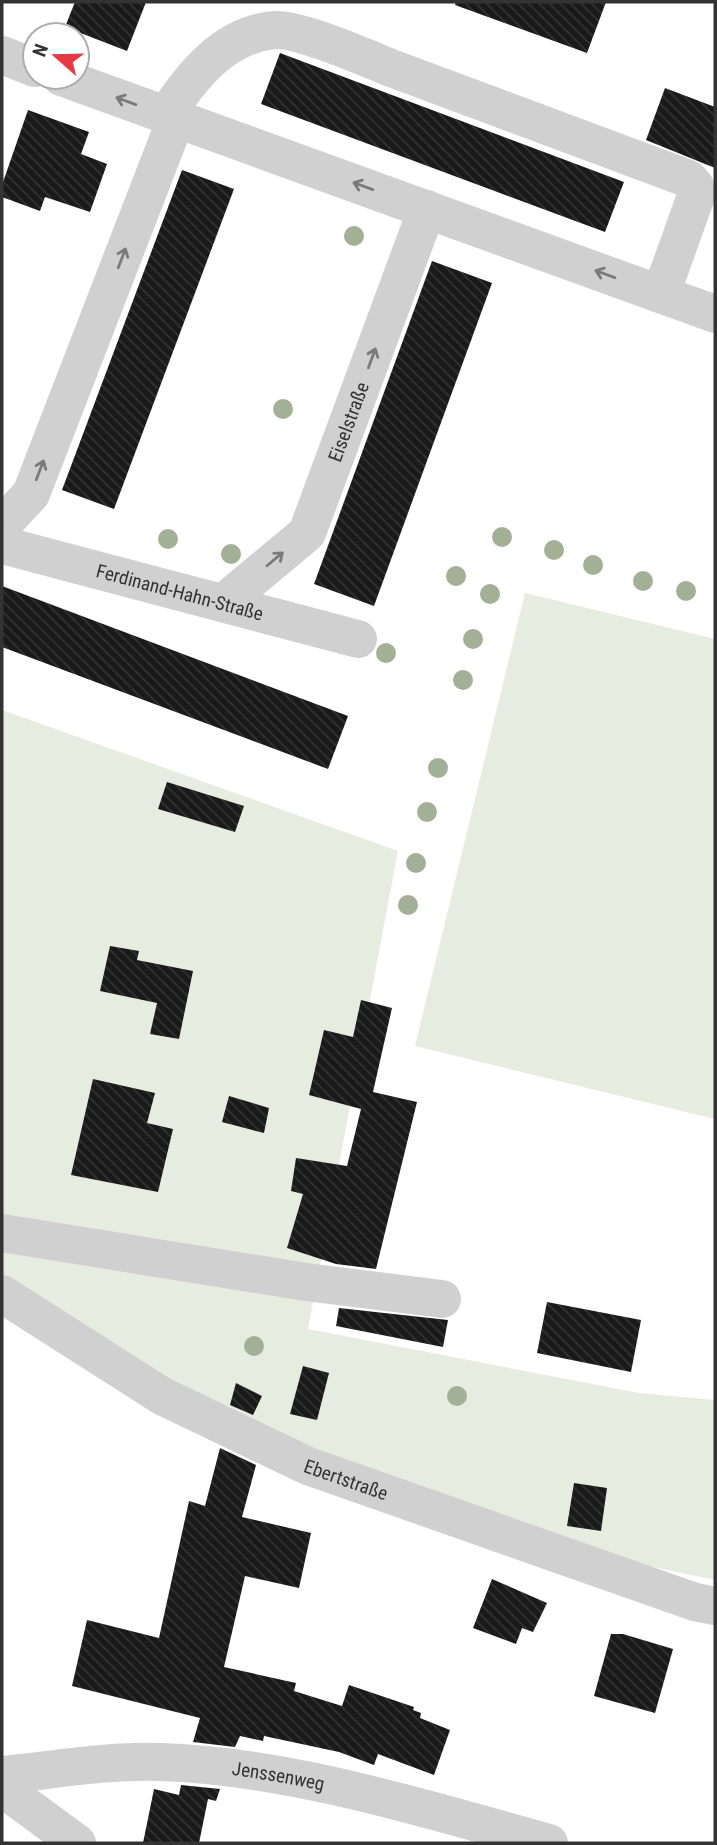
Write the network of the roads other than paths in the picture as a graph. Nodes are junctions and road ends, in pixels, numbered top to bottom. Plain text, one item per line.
1 (2, 55) edge
2 (21, 62) edge
3 (91, 88) edge
4 (171, 117) junction
5 (427, 209) junction
6 (657, 293) junction
7 (715, 314) edge
8 (2, 525) edge
9 (2, 545) edge
10 (223, 603) junction
11 (358, 639) dead end
12 (2, 1233) edge
13 (2, 1294) edge
14 (442, 1299) dead end
15 (715, 1606) edge
16 (2, 1775) edge
17 (2, 1788) edge
18 (77, 1843) edge
19 (549, 1843) edge

1 - 2 street
4 -> 3 street
5 -> 4 street
4 - 6 street
8 -> 4 street
6 -> 5 street
10 -> 5 street, Eiselstraße
6 - 7 street
9 - 10 street, Ferdinand-Hahn-Straße
10 - 11 street, Ferdinand-Hahn-Straße
12 - 14 street
13 - 15 street, Ebertstraße
16 - 19 street, Jenssenweg
17 - 18 street

